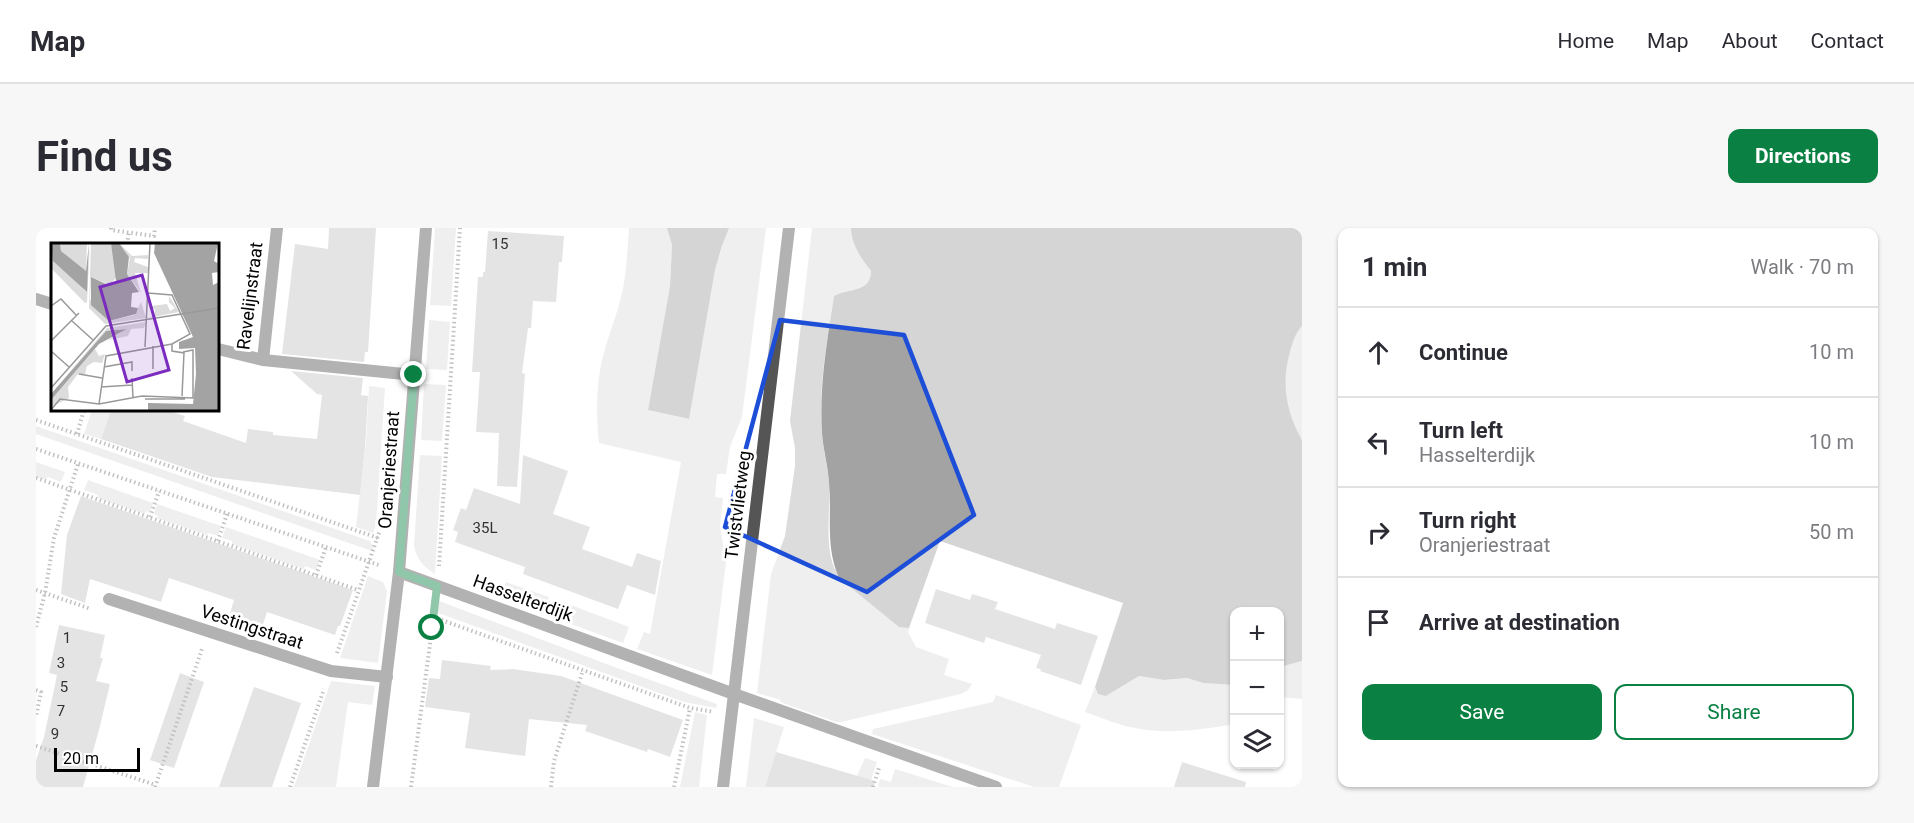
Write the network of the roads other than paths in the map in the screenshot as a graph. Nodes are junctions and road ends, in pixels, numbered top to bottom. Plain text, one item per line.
1 (277, 228) edge
2 (426, 228) edge
3 (789, 228) edge
4 (36, 299) edge
5 (51, 304) edge
6 (219, 349) edge
7 (263, 360) junction
8 (414, 375) junction
9 (399, 572) junction
10 (109, 599) road end
11 (387, 677) junction
12 (734, 694) junction
13 (373, 787) edge
14 (723, 787) edge
15 (996, 787) edge

1 - 7 street, Ravelijnstraat
2 - 8 street, Oranjeriestraat
3 - 12 street, Twistvlietweg
4 - 5 street
6 - 7 street, Ravelijnstraat
7 - 8 street
8 - 9 street, Oranjeriestraat
9 - 11 street
9 - 12 street, Hasselterdijk
10 - 11 street, Vestingstraat
11 - 13 street
12 - 14 street, Twistvlietweg
12 - 15 street, Hasselterdijk

